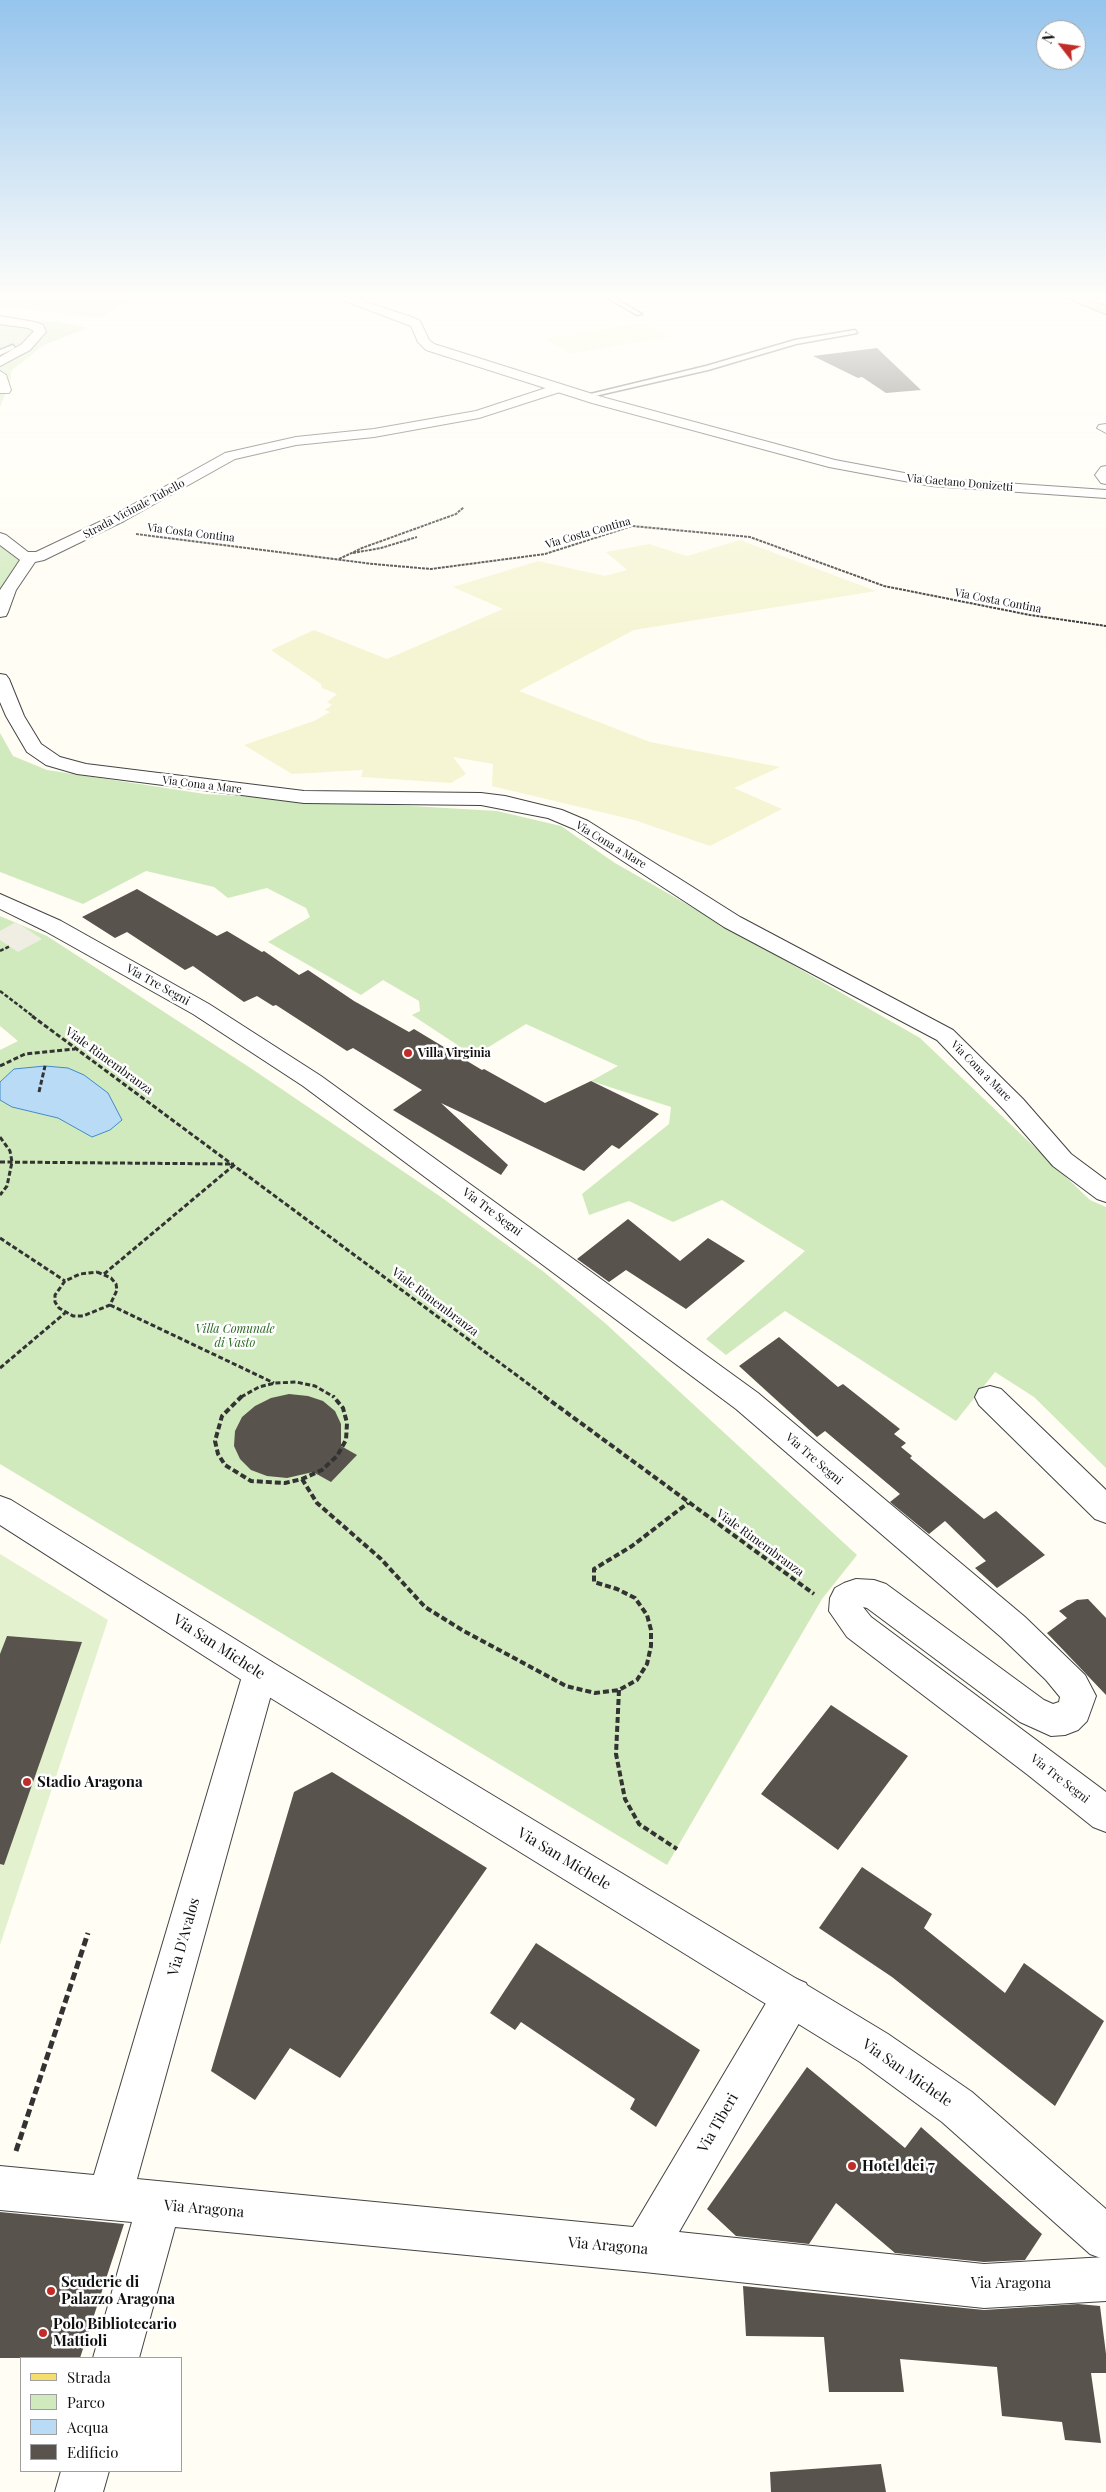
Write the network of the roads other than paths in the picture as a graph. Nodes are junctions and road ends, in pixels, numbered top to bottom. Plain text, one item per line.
1 (472, 413) edge
2 (649, 413) edge
3 (1106, 470) edge
4 (1106, 480) edge
5 (1106, 494) edge
6 (0, 538) edge
7 (29, 558) junction
8 (0, 612) edge
9 (0, 679) edge
10 (0, 901) edge
11 (1106, 1193) edge
12 (990, 1397) dead end
13 (0, 1509) edge
14 (1106, 1510) edge
15 (260, 1673) junction
16 (1106, 1815) edge
17 (792, 1997) junction
18 (2, 2188) edge
19 (109, 2200) junction
20 (160, 2205) junction
21 (1106, 2238) edge
22 (644, 2250) junction
23 (1106, 2279) edge
24 (116, 2357) edge
25 (84, 2472) edge
26 (78, 2492) edge

1 - 7 street, Strada Vicinale Tubello
2 - 5 street, Via Gaetano Donizetti
3 - 4 street
6 - 7 street
7 - 8 street
9 - 11 street, Via Cona a Mare
10 - 16 street, Via Tre Segni
12 - 14 street
13 - 15 street, Via San Michele
15 - 17 street, Via San Michele
15 - 19 street, Via D'Avalos
17 - 21 street, Via San Michele
17 - 22 street, Via Tiberi
18 - 19 street, Via Aragona
19 - 20 street, Via Aragona
20 - 22 street, Via Aragona
20 - 24 street
22 - 23 street, Via Aragona
25 - 26 street

